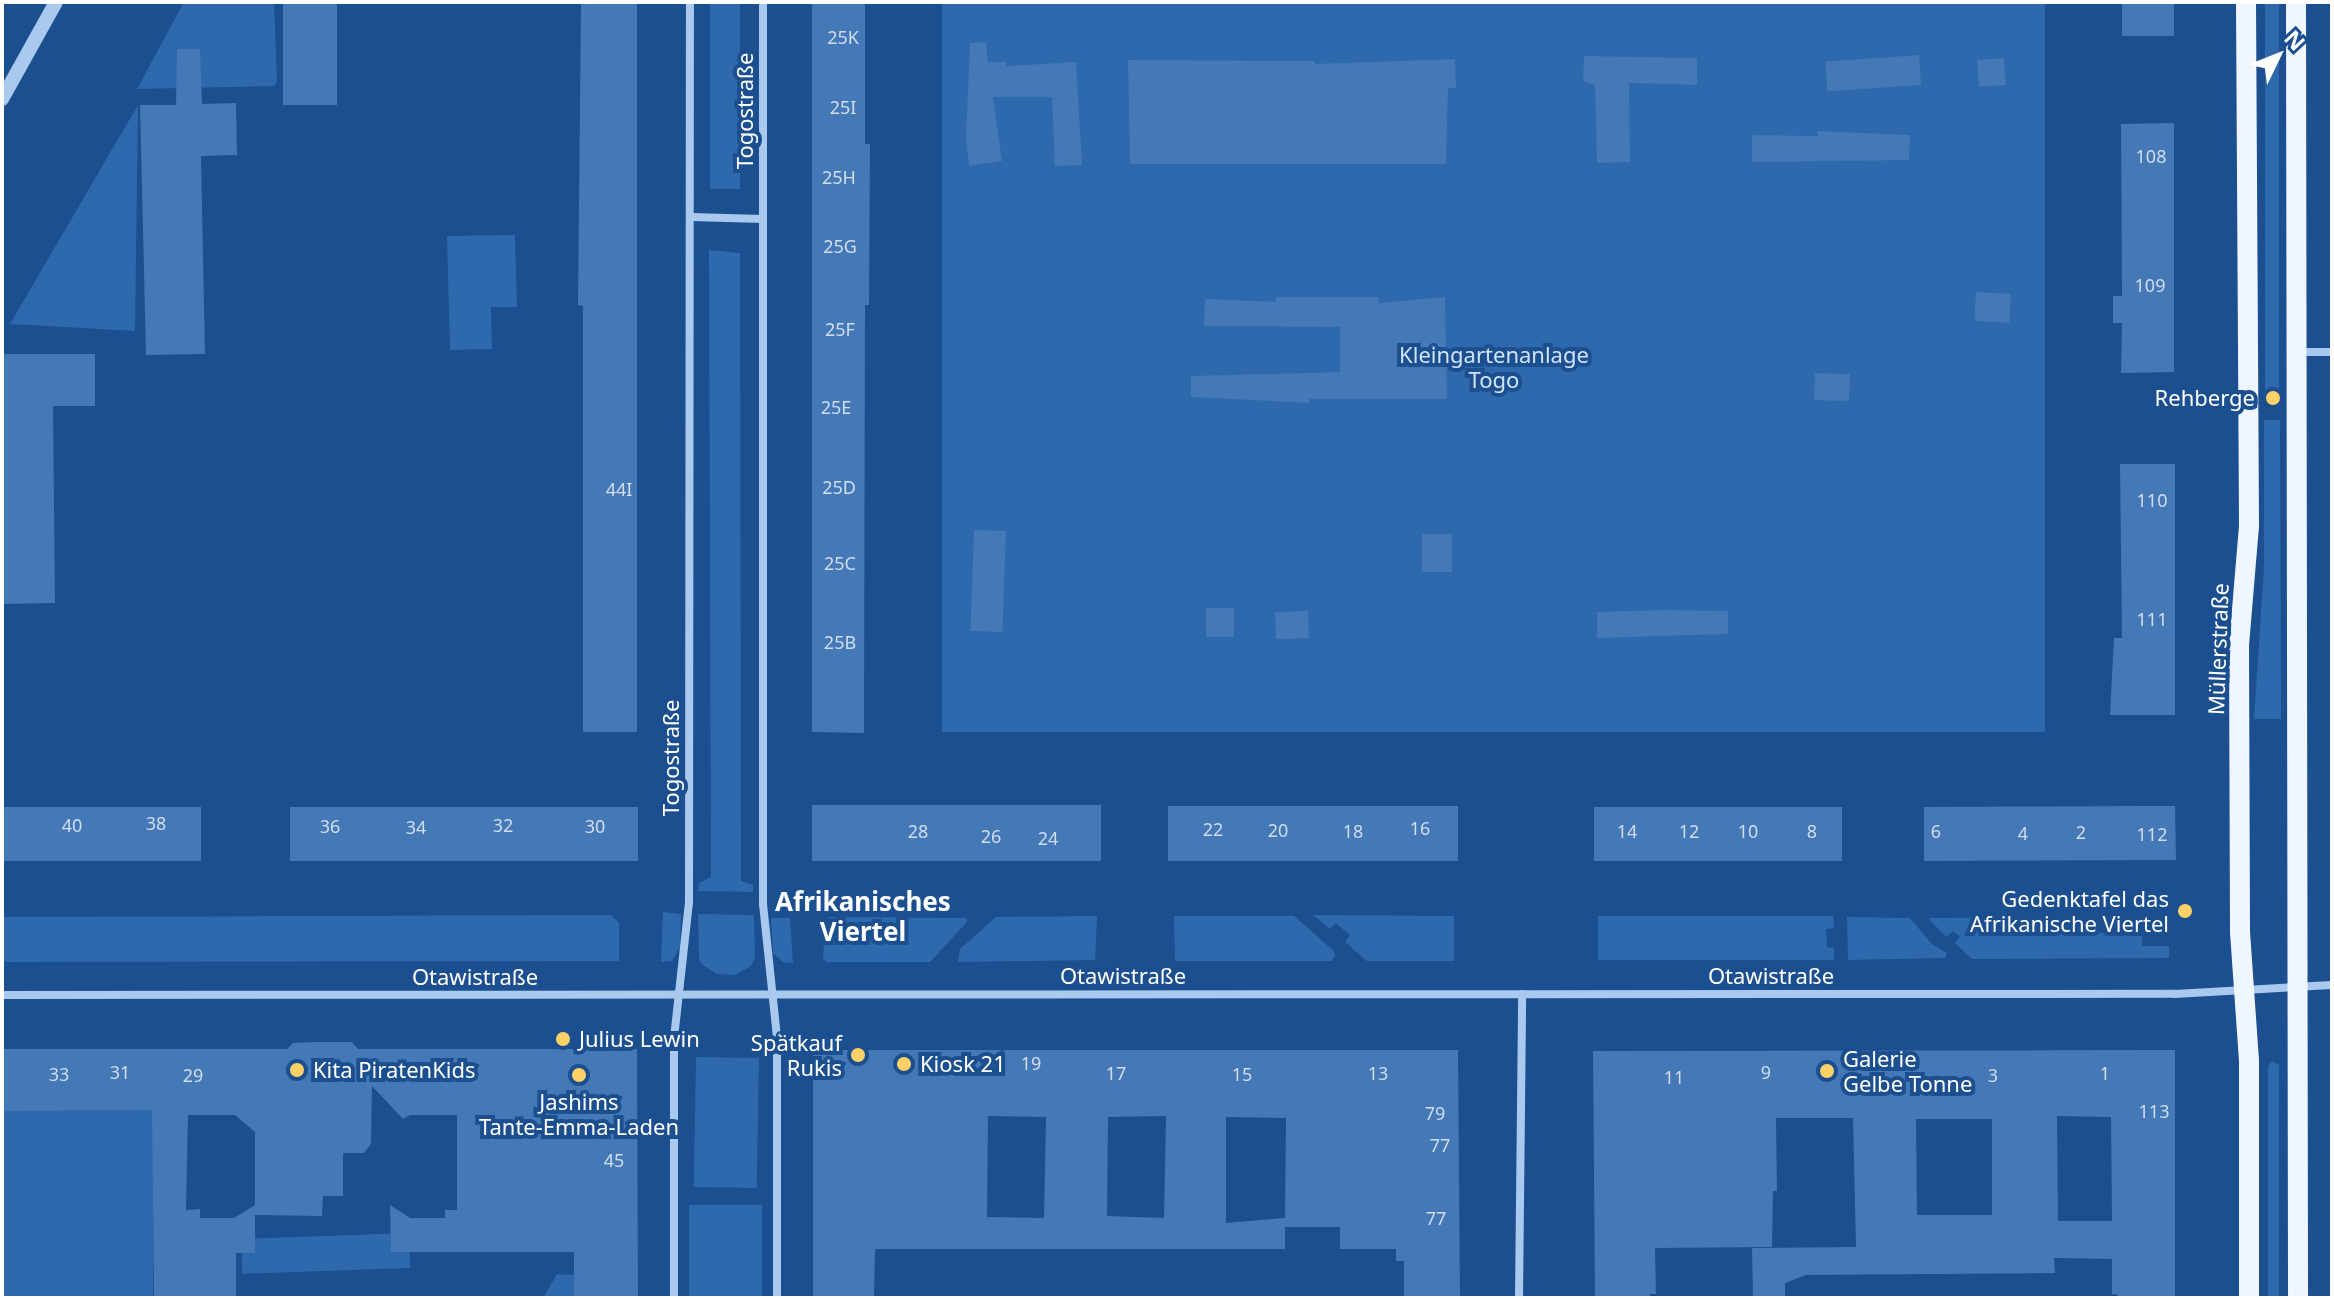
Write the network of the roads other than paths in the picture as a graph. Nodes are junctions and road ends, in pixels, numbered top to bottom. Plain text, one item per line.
1 (56, 2) edge
2 (690, 2) edge
3 (763, 2) edge
4 (2246, 2) edge
5 (2296, 2) edge
6 (2, 99) edge
7 (690, 217) junction
8 (763, 219) junction
9 (2297, 352) junction
10 (2332, 352) edge
11 (2332, 985) edge
12 (2297, 987) junction
13 (2244, 989) junction
14 (678, 994) junction
15 (774, 994) junction
16 (1522, 994) junction
17 (2, 995) edge
18 (674, 1298) edge
19 (777, 1298) edge
20 (1519, 1298) edge
21 (2249, 1298) edge
22 (2298, 1298) edge

1 - 6 street
2 - 7 street, Togostraße
3 - 8 street, Togostraße
4 - 13 main road, Müllerstraße
5 - 9 main road
7 - 8 street
7 - 14 street, Togostraße
8 - 15 street, Togostraße
9 - 10 street
9 - 12 main road
11 - 12 street, Otawistraße
12 - 13 street, Otawistraße
12 - 22 main road
13 - 16 street, Otawistraße
13 - 21 main road, Müllerstraße
14 - 15 street, Otawistraße
14 - 17 street, Otawistraße
14 - 18 street, Togostraße
15 - 16 street, Otawistraße
15 - 19 street, Togostraße
16 - 20 street

